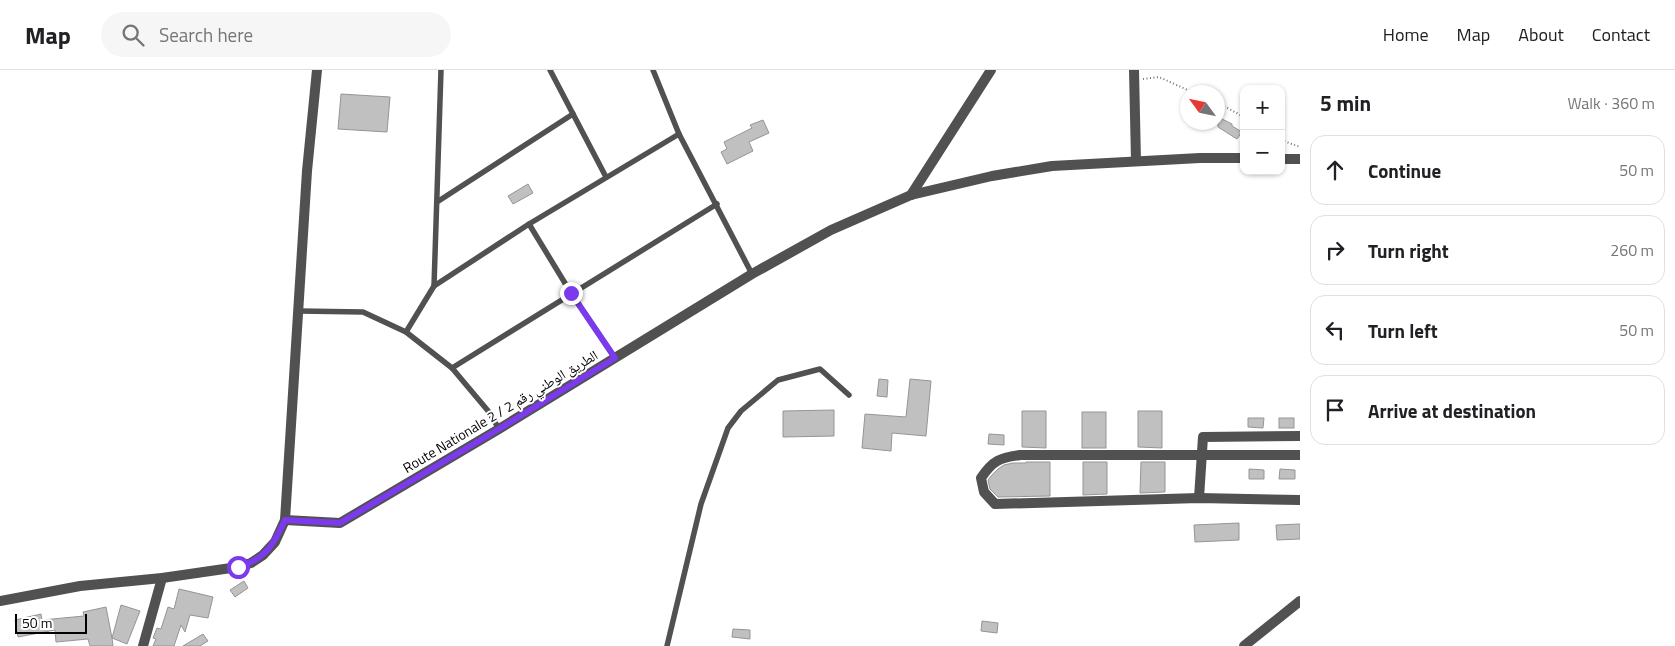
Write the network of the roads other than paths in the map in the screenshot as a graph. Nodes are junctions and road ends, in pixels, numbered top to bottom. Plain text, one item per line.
1 (317, 70) edge
2 (441, 70) edge
3 (550, 70) edge
4 (653, 70) edge
5 (991, 70) edge
6 (1133, 75) edge
7 (573, 114) junction
8 (679, 134) junction
9 (1240, 158) edge
10 (1285, 159) edge
11 (1300, 159) edge
12 (1136, 161) junction
13 (606, 177) junction
14 (911, 195) junction
15 (437, 202) junction
16 (717, 204) junction
17 (529, 224) junction
18 (752, 274) junction
19 (434, 286) junction
20 (571, 293) junction
21 (299, 311) junction
22 (406, 332) junction
23 (615, 358) junction
24 (452, 368) junction
25 (849, 395) dead end
26 (499, 429) junction
27 (1300, 436) edge
28 (1300, 454) edge
29 (1202, 456) junction
30 (1199, 498) junction
31 (1300, 500) edge
32 (285, 520) junction
33 (162, 578) junction
34 (0, 601) edge
35 (1300, 601) edge
36 (143, 646) edge
37 (667, 646) edge
38 (1244, 646) edge

1 - 21 street
2 - 15 lane
3 - 7 lane
4 - 8 lane
5 - 14 street
6 - 12 street
7 - 13 lane
7 - 15 lane
8 - 13 lane
8 - 16 lane
9 - 12 street, Route Nationale 2 / الطريق الوطني رقم 2
10 - 11 street
12 - 14 street, Route Nationale 2 / الطريق الوطني رقم 2
13 - 17 lane
14 - 18 street, Route Nationale 2 / الطريق الوطني رقم 2
15 - 19 lane
16 - 18 lane
16 - 20 lane
17 - 19 lane
17 - 20 lane
18 - 23 street, Route Nationale 2 / الطريق الوطني رقم 2
19 - 22 lane
20 - 23 lane
20 - 24 lane
21 - 22 lane
21 - 32 street
22 - 24 lane
23 - 26 street, Route Nationale 2 / الطريق الوطني رقم 2
24 - 26 lane
25 - 37 lane
26 - 32 street, Route Nationale 2 / الطريق الوطني رقم 2
27 - 29 street
28 - 29 street
29 - 30 street
29 - 30 street
30 - 31 street
32 - 33 street
33 - 34 street
33 - 36 street
35 - 38 street

